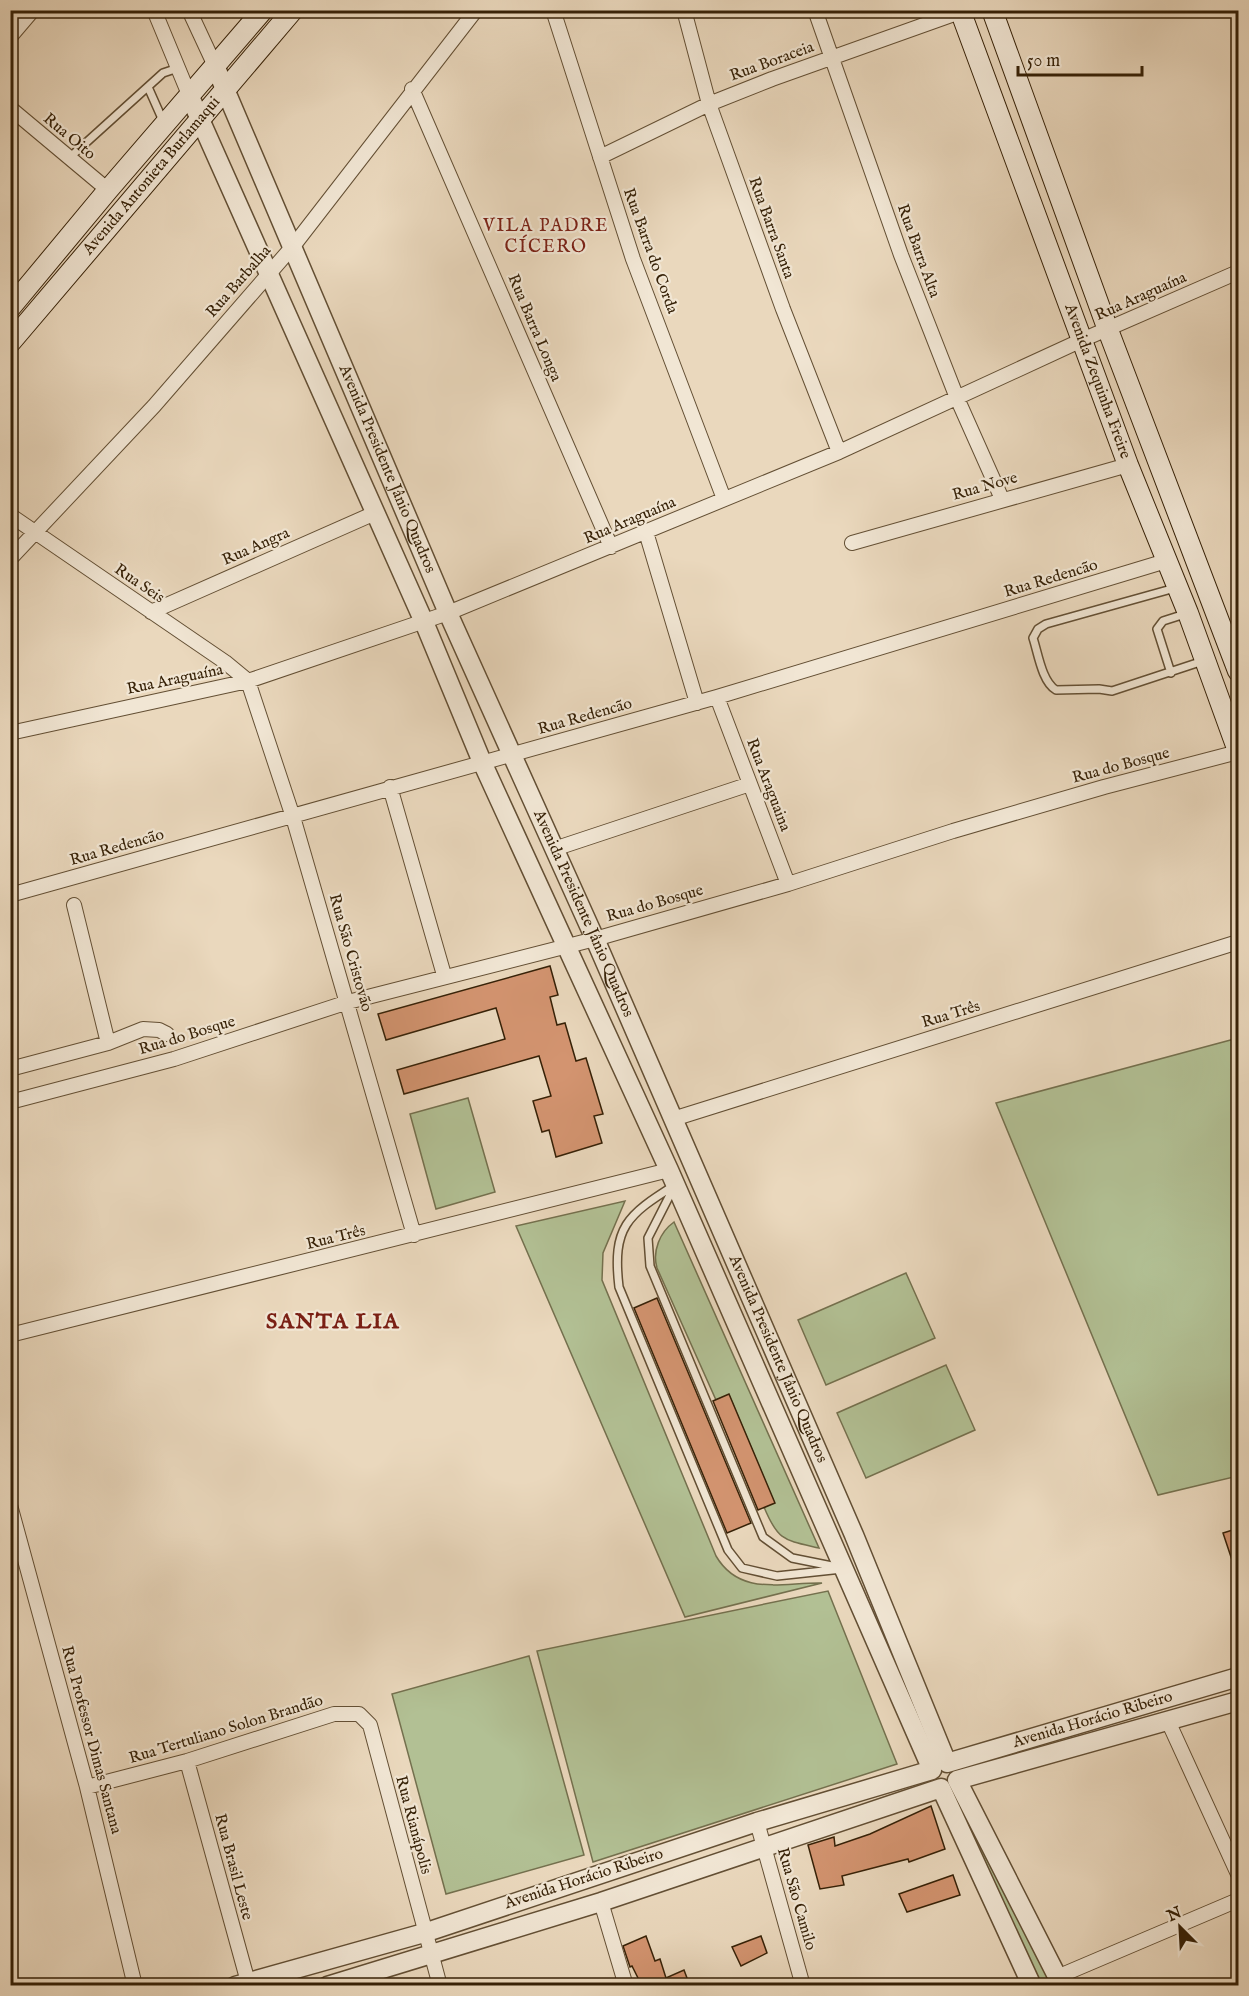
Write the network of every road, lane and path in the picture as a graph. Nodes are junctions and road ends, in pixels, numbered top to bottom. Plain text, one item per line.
1 (33, 10) edge
2 (154, 10) edge
3 (189, 10) edge
4 (263, 10) edge
5 (292, 10) edge
6 (476, 10) edge
7 (553, 10) edge
8 (684, 10) edge
9 (815, 10) edge
10 (992, 10) edge
11 (960, 11) edge
12 (10, 37) edge
13 (830, 58) junction
14 (178, 68) junction
15 (216, 68) junction
16 (148, 87) junction
17 (412, 89) junction
18 (226, 91) junction
19 (190, 97) junction
20 (709, 104) junction
21 (10, 108) edge
22 (1027, 110) junction
23 (200, 121) junction
24 (1003, 123) junction
25 (165, 125) junction
26 (600, 157) junction
27 (68, 159) junction
28 (108, 190) junction
29 (294, 244) junction
30 (1239, 272) edge
31 (268, 274) junction
32 (10, 308) edge
33 (1108, 330) junction
34 (14, 331) edge
35 (1082, 340) junction
36 (957, 398) junction
37 (839, 452) junction
38 (1128, 465) junction
39 (724, 499) junction
40 (1002, 499) junction
41 (375, 513) junction
42 (10, 515) edge
43 (34, 532) junction
44 (646, 532) junction
45 (852, 543) dead end
46 (611, 547) junction
47 (10, 559) edge
48 (1166, 561) junction
49 (1178, 587) junction
50 (1213, 606) junction
51 (151, 612) junction
52 (448, 613) junction
53 (1188, 613) junction
54 (424, 622) junction
55 (1206, 660) junction
56 (1239, 671) edge
57 (1171, 673) junction
58 (248, 681) junction
59 (717, 697) junction
60 (697, 703) junction
61 (10, 733) edge
62 (1239, 751) edge
63 (510, 756) junction
64 (482, 762) junction
65 (750, 783) junction
66 (390, 787) junction
67 (293, 816) junction
68 (554, 849) junction
69 (788, 884) junction
70 (10, 895) edge
71 (74, 905) dead end
72 (595, 939) junction
73 (1239, 942) edge
74 (568, 945) junction
75 (444, 975) junction
76 (348, 1002) junction
77 (166, 1034) dead end
78 (108, 1043) junction
79 (10, 1069) edge
80 (10, 1102) edge
81 (673, 1119) junction
82 (672, 1178) junction
83 (703, 1186) junction
84 (414, 1235) junction
85 (10, 1335) edge
86 (10, 1505) edge
87 (854, 1534) junction
88 (845, 1569) junction
89 (1239, 1677) edge
90 (1239, 1701) edge
91 (1168, 1721) junction
92 (370, 1725) joint
93 (187, 1761) junction
94 (940, 1767) junction
95 (949, 1784) junction
96 (87, 1787) junction
97 (757, 1822) junction
98 (764, 1848) junction
99 (1239, 1874) edge
100 (1239, 1900) edge
101 (601, 1902) junction
102 (424, 1933) junction
103 (431, 1954) junction
104 (1059, 1981) edge
105 (241, 1984) edge
106 (135, 1986) edge
107 (327, 1986) edge
108 (440, 1986) edge
109 (626, 1986) edge
110 (803, 1986) edge
111 (1032, 1986) edge

1 - 12 street
2 - 14 street
3 - 15 street
4 - 15 main road, Avenida Antonieta Burlamaqui
5 - 18 main road, Avenida Antonieta Burlamaqui
6 - 17 street, Rua Barbalha
7 - 26 street, Rua Barra do Corda
8 - 20 street, Rua Barra Santa
9 - 13 street, Rua Barra Alta
10 - 22 main road, Avenida Zequinha Freire
11 - 13 street, Rua Boraceia
11 - 24 main road, Avenida Zequinha Freire
13 - 20 street, Rua Boraceia
13 - 36 street, Rua Barra Alta
14 - 16 lane
14 - 19 street
15 - 18 street, Avenida Presidente Jânio Quadros
15 - 19 main road, Avenida Antonieta Burlamaqui
16 - 25 lane
16 - 27 lane
17 - 29 street, Rua Barbalha
17 - 46 street, Rua Barra Longa
18 - 23 main road, Avenida Antonieta Burlamaqui
18 - 29 street, Avenida Presidente Jânio Quadros
19 - 23 street, Avenida Presidente Jânio Quadros
19 - 25 main road, Avenida Antonieta Burlamaqui
20 - 26 street, Rua Boraceia
20 - 37 street, Rua Barra Santa
21 - 27 street, Rua Oito
22 - 24 main road
22 - 33 main road, Avenida Zequinha Freire
23 - 31 street, Avenida Presidente Jânio Quadros
23 - 34 main road, Avenida Antonieta Burlamaqui
24 - 35 main road, Avenida Zequinha Freire
25 - 28 main road, Avenida Antonieta Burlamaqui
26 - 39 street, Rua Barra do Corda
27 - 28 street, Rua Oito
28 - 32 main road, Avenida Antonieta Burlamaqui
29 - 31 street, Rua Barbalha
29 - 52 street, Avenida Presidente Jânio Quadros
30 - 33 street, Rua Araguaína
31 - 41 street, Avenida Presidente Jânio Quadros
31 - 43 street, Rua Barbalha
33 - 35 street, Rua Araguaína
33 - 50 main road, Avenida Zequinha Freire
35 - 36 street, Rua Araguaína
35 - 38 main road, Avenida Zequinha Freire
36 - 37 street, Rua Araguaína
36 - 40 street, Rua Barra Alta
37 - 39 street, Rua Araguaína
38 - 40 street, Rua Nove
38 - 48 main road, Avenida Zequinha Freire
39 - 44 street, Rua Araguaína
40 - 45 street, Rua Nove
41 - 51 street, Rua Angra
41 - 54 street, Avenida Presidente Jânio Quadros
42 - 43 street, Rua Seis
43 - 47 street, Rua Barbalha
43 - 51 street, Rua Seis
44 - 46 street, Rua Araguaína
44 - 60 street
46 - 52 street, Rua Araguaína
48 - 49 main road, Avenida Zequinha Freire
48 - 59 street, Rua Redencão
49 - 53 main road, Avenida Zequinha Freire
49 - 57 lane
50 - 53 main road
50 - 56 main road, Avenida Zequinha Freire
51 - 58 street, Rua Seis
52 - 54 street, Rua Araguaína
52 - 63 street, Avenida Presidente Jânio Quadros
53 - 55 main road, Avenida Zequinha Freire
53 - 57 lane
54 - 58 street, Rua Araguaína
54 - 64 street, Avenida Presidente Jânio Quadros
55 - 57 lane
55 - 62 main road, Avenida Zequinha Freire
58 - 61 street, Rua Araguaína
58 - 67 street, Rua São Cristovão
59 - 60 street, Rua Redencão
59 - 65 street, Rua Araguaina
60 - 63 street, Rua Redencão
62 - 69 street, Rua do Bosque
63 - 64 street, Rua Redencão
63 - 68 street, Avenida Presidente Jânio Quadros
64 - 66 street, Rua Redencão
64 - 74 street, Avenida Presidente Jânio Quadros
65 - 68 street
65 - 69 street, Rua Araguaina
66 - 67 street, Rua Redencão
66 - 75 street
67 - 70 street, Rua Redencão
67 - 76 street, Rua São Cristovão
68 - 72 street, Avenida Presidente Jânio Quadros
69 - 72 street, Rua do Bosque
71 - 78 street
72 - 74 street, Rua do Bosque
72 - 81 street, Avenida Presidente Jânio Quadros
73 - 81 street, Rua Três
74 - 75 street, Rua do Bosque
74 - 82 street, Avenida Presidente Jânio Quadros
75 - 76 street, Rua do Bosque
76 - 80 street, Rua do Bosque
76 - 84 street, Rua São Cristovão
77 - 78 street
78 - 79 street
81 - 83 street, Avenida Presidente Jânio Quadros
82 - 83 street
82 - 84 street, Rua Três
82 - 88 street, Avenida Presidente Jânio Quadros
82 - 88 lane
82 - 88 lane
83 - 87 street, Avenida Presidente Jânio Quadros
84 - 85 street, Rua Três
86 - 96 street, Rua Professor Dimas Santana
87 - 88 street
87 - 94 street, Avenida Presidente Jânio Quadros
88 - 94 street, Avenida Presidente Jânio Quadros
89 - 94 street, Avenida Horácio Ribeiro
90 - 91 street, Avenida Horácio Ribeiro
91 - 95 street, Avenida Horácio Ribeiro
91 - 99 street
92 - 93 street, Rua Tertuliano Solon Brandão
92 - 102 street, Rua Rianápolis
93 - 96 street, Rua Tertuliano Solon Brandão
93 - 105 street, Rua Brasil Leste
94 - 95 street
94 - 97 street, Avenida Horácio Ribeiro
95 - 98 street, Avenida Horácio Ribeiro
95 - 104 street
95 - 111 street
96 - 106 street, Rua Professor Dimas Santana
97 - 98 street, Rua São Camilo
97 - 102 street, Avenida Horácio Ribeiro
98 - 101 street, Avenida Horácio Ribeiro
98 - 110 street, Rua São Camilo
100 - 104 street
101 - 103 street, Avenida Horácio Ribeiro
101 - 109 street
102 - 103 street, Rua Rianápolis
102 - 105 street, Avenida Horácio Ribeiro
103 - 107 street, Avenida Horácio Ribeiro
103 - 108 street

